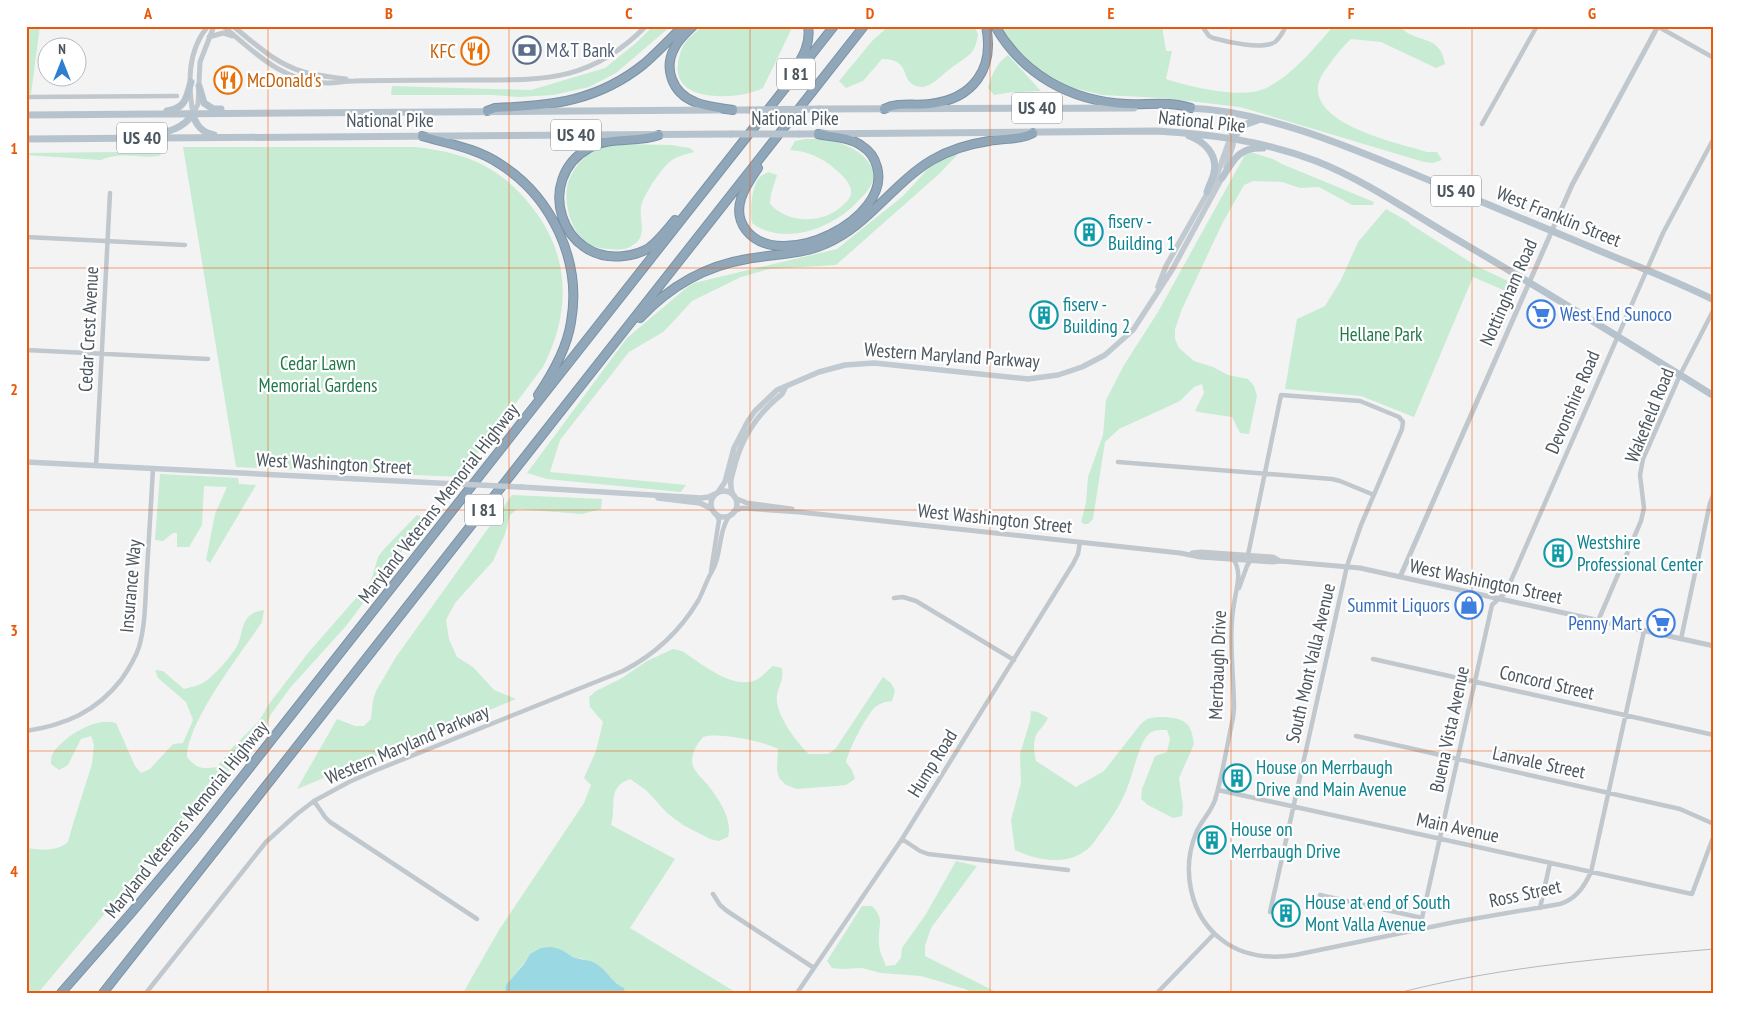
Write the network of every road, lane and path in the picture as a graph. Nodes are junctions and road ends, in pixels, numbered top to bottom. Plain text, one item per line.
1 (208, 26) edge
2 (214, 26) edge
3 (224, 26) edge
4 (233, 26) edge
5 (646, 26) edge
6 (683, 26) edge
7 (693, 26) edge
8 (808, 26) edge
9 (834, 26) edge
10 (864, 26) edge
11 (869, 26) edge
12 (986, 26) edge
13 (995, 26) edge
14 (1202, 26) edge
15 (1286, 26) edge
16 (1537, 26) edge
17 (1658, 26) edge
18 (235, 37) junction
19 (209, 38) junction
20 (1714, 58) edge
21 (830, 69) junction
22 (354, 81) junction
23 (191, 82) junction
24 (200, 86) junction
25 (177, 96) dead end
26 (26, 97) edge
27 (884, 108) junction
28 (1191, 108) junction
29 (733, 110) junction
30 (487, 111) junction
31 (356, 112) junction
32 (1220, 112) junction
33 (150, 114) junction
34 (193, 114) junction
35 (26, 115) edge
36 (792, 116) junction
37 (1259, 119) junction
38 (759, 122) junction
39 (1482, 124) dead end
40 (1156, 131) junction
41 (1033, 132) junction
42 (818, 134) junction
43 (659, 135) junction
44 (422, 136) junction
45 (89, 138) junction
46 (226, 138) junction
47 (1233, 138) junction
48 (1714, 138) edge
49 (26, 139) edge
50 (1278, 148) junction
51 (727, 163) junction
52 (1222, 178) junction
53 (1207, 192) junction
54 (110, 193) dead end
55 (1552, 231) junction
56 (26, 237) edge
57 (108, 241) junction
58 (185, 245) dead end
59 (1646, 269) junction
60 (1529, 282) junction
61 (1714, 300) edge
62 (1152, 301) junction
63 (1714, 309) edge
64 (1617, 336) junction
65 (26, 350) edge
66 (102, 354) junction
67 (208, 359) dead end
68 (600, 362) junction
69 (1680, 375) junction
70 (785, 388) junction
71 (1281, 395) joint
72 (1714, 396) edge
73 (26, 462) edge
74 (1118, 462) dead end
75 (96, 466) junction
76 (153, 469) junction
77 (482, 473) junction
78 (1265, 475) junction
79 (717, 493) junction
80 (1714, 493) edge
81 (641, 495) junction
82 (734, 496) junction
83 (1374, 496) junction
84 (714, 511) junction
85 (799, 512) junction
86 (732, 513) junction
87 (1080, 542) junction
88 (1186, 554) junction
89 (1249, 558) junction
90 (1233, 559) junction
91 (1347, 566) junction
92 (711, 571) junction
93 (1400, 577) junction
94 (1236, 594) junction
95 (894, 598) dead end
96 (1499, 598) junction
97 (1598, 621) junction
98 (1644, 631) junction
99 (1681, 639) junction
100 (1714, 646) edge
101 (1373, 659) dead end
102 (1014, 660) junction
103 (1475, 682) junction
104 (1625, 715) junction
105 (26, 731) edge
106 (1714, 735) edge
107 (1356, 736) dead end
108 (1458, 760) junction
109 (1218, 790) junction
110 (1608, 793) junction
111 (314, 802) junction
112 (1294, 806) junction
113 (1714, 824) edge
114 (1714, 835) edge
115 (902, 839) junction
116 (1440, 839) junction
117 (1550, 863) junction
118 (1068, 870) dead end
119 (1591, 872) junction
120 (712, 894) dead end
121 (1320, 895) dead end
122 (1540, 908) junction
123 (1270, 912) dead end
124 (1422, 918) junction
125 (477, 919) dead end
126 (1424, 928) junction
127 (1214, 934) junction
128 (814, 968) junction
129 (61, 993) edge
130 (103, 993) edge
131 (146, 993) edge
132 (797, 993) edge
133 (1157, 993) edge

1 - 23 street
2 - 19 street
3 - 18 street
4 - 22 street
5 - 22 street
6 - 30 highway
7 - 29 highway
8 - 38 highway
9 - 38 highway, Maryland Veterans Memorial Highway / I 81
10 - 21 highway, I 81
11 - 21 highway
12 - 27 highway
13 - 28 highway
14 - 15 street
16 - 39 street
17 - 20 street
17 - 55 street, Nottingham Road
18 - 19 street
18 - 22 street
19 - 24 street
21 - 36 highway, I 81
23 - 33 main road
23 - 34 street
24 - 31 main road
24 - 34 street
25 - 26 street
27 - 28 main road, National Pike / US 40
27 - 29 main road, National Pike / US 40, bridge
28 - 32 main road, National Pike / US 40
29 - 30 main road, National Pike / US 40
30 - 31 main road, National Pike / US 40
31 - 34 main road, National Pike / US 40
32 - 37 main road, West Franklin Street / US 40
32 - 47 main road
33 - 34 main road, National Pike / US 40
33 - 35 main road, National Pike / US 40
34 - 45 main road
34 - 46 main road
36 - 42 highway
36 - 68 highway, I 81
37 - 47 main road
37 - 55 main road, West Franklin Street / US 40
38 - 51 highway, Maryland Veterans Memorial Highway / I 81
40 - 41 main road, National Pike / US 40
40 - 47 main road, National Pike / US 40
40 - 53 main road
41 - 42 main road, National Pike / US 40
41 - 68 highway
42 - 43 main road, National Pike / US 40, bridge
43 - 44 main road, National Pike / US 40
43 - 51 highway
44 - 46 main road, National Pike / US 40
44 - 77 highway
45 - 46 main road, National Pike / US 40
45 - 49 main road, National Pike / US 40
47 - 50 main road, National Pike / US 40
47 - 52 main road, Western Maryland Parkway
47 - 53 main road, Western Maryland Parkway
48 - 59 street, Devonshire Road
50 - 52 main road
50 - 60 main road, National Pike / US 40
51 - 77 highway, Maryland Veterans Memorial Highway / I 81
52 - 62 main road, Western Maryland Parkway
53 - 62 main road, Western Maryland Parkway
54 - 57 street, Cedar Crest Avenue
55 - 59 main road, West Franklin Street / US 40
55 - 60 street, Nottingham Road
56 - 57 street
57 - 58 street
57 - 66 street, Cedar Crest Avenue
59 - 61 main road, West Franklin Street / US 40
59 - 64 street, Devonshire Road
60 - 64 main road, US 40
60 - 93 street, Nottingham Road
62 - 70 main road, Western Maryland Parkway
63 - 69 street, Wakefield Road
64 - 69 main road, US 40
64 - 96 street, Devonshire Road
65 - 66 street
66 - 67 street
66 - 75 street, Cedar Crest Avenue
68 - 130 highway, I 81
69 - 72 main road, US 40
69 - 97 street, Wakefield Road
70 - 79 main road, Western Maryland Parkway
70 - 82 main road, Western Maryland Parkway
71 - 78 street, Merrbaugh Drive
71 - 83 street, South Mont Valla Avenue
73 - 75 main road, West Washington Street
74 - 78 street
75 - 76 main road, West Washington Street
76 - 81 main road, West Washington Street, bridge
76 - 105 street, Insurance Way
77 - 129 highway, Maryland Veterans Memorial Highway / I 81
78 - 83 street
78 - 89 street, Merrbaugh Drive
79 - 81 main road, West Washington Street
79 - 82 main road
79 - 84 main road
80 - 99 street
81 - 84 main road, West Washington Street
82 - 85 street, West Washington Street
82 - 86 main road
83 - 91 street, South Mont Valla Avenue
84 - 86 main road
84 - 92 street, Western Maryland Parkway
85 - 86 street, West Washington Street
85 - 87 street, West Washington Street
86 - 92 street, Western Maryland Parkway
87 - 88 street, West Washington Street
87 - 102 street, Hump Road
88 - 89 street, West Washington Street
88 - 90 street, West Washington Street
89 - 90 street, West Washington Street
89 - 91 street, West Washington Street
89 - 94 street, Merrbaugh Drive
90 - 94 street, Merrbaugh Drive
91 - 93 street, West Washington Street
91 - 112 street, South Mont Valla Avenue
92 - 111 street, Western Maryland Parkway
93 - 96 street, West Washington Street
94 - 109 street, Merrbaugh Drive
95 - 102 street
96 - 97 street, West Washington Street
96 - 103 street, Buena Vista Avenue
97 - 98 street, West Washington Street
98 - 99 street, West Washington Street
98 - 104 street, Ross Street
99 - 100 street, West Washington Street
101 - 103 street, Concord Street
102 - 115 street, Hump Road
103 - 104 street, Concord Street
103 - 108 street, Buena Vista Avenue
104 - 106 street, Concord Street
104 - 110 street, Ross Street
107 - 108 street, Lanvale Street
108 - 110 street, Lanvale Street
108 - 116 street, Buena Vista Avenue
109 - 112 street, Main Avenue
109 - 127 street, Merrbaugh Drive
110 - 113 street, Lanvale Street
110 - 119 street, Ross Street
111 - 125 street
111 - 131 street, Western Maryland Parkway
112 - 116 street, Main Avenue
112 - 123 street, South Mont Valla Avenue
114 - 119 street, Main Avenue
115 - 118 street
115 - 128 street, Hump Road
116 - 117 street, Main Avenue
116 - 124 street, Buena Vista Avenue
117 - 119 street, Main Avenue
117 - 122 street
119 - 122 street, Ross Street
120 - 128 street
121 - 124 street
122 - 126 street, Ross Street
124 - 126 street, Buena Vista Avenue
126 - 127 street, Ross Street
127 - 133 street
128 - 132 street, Hump Road

